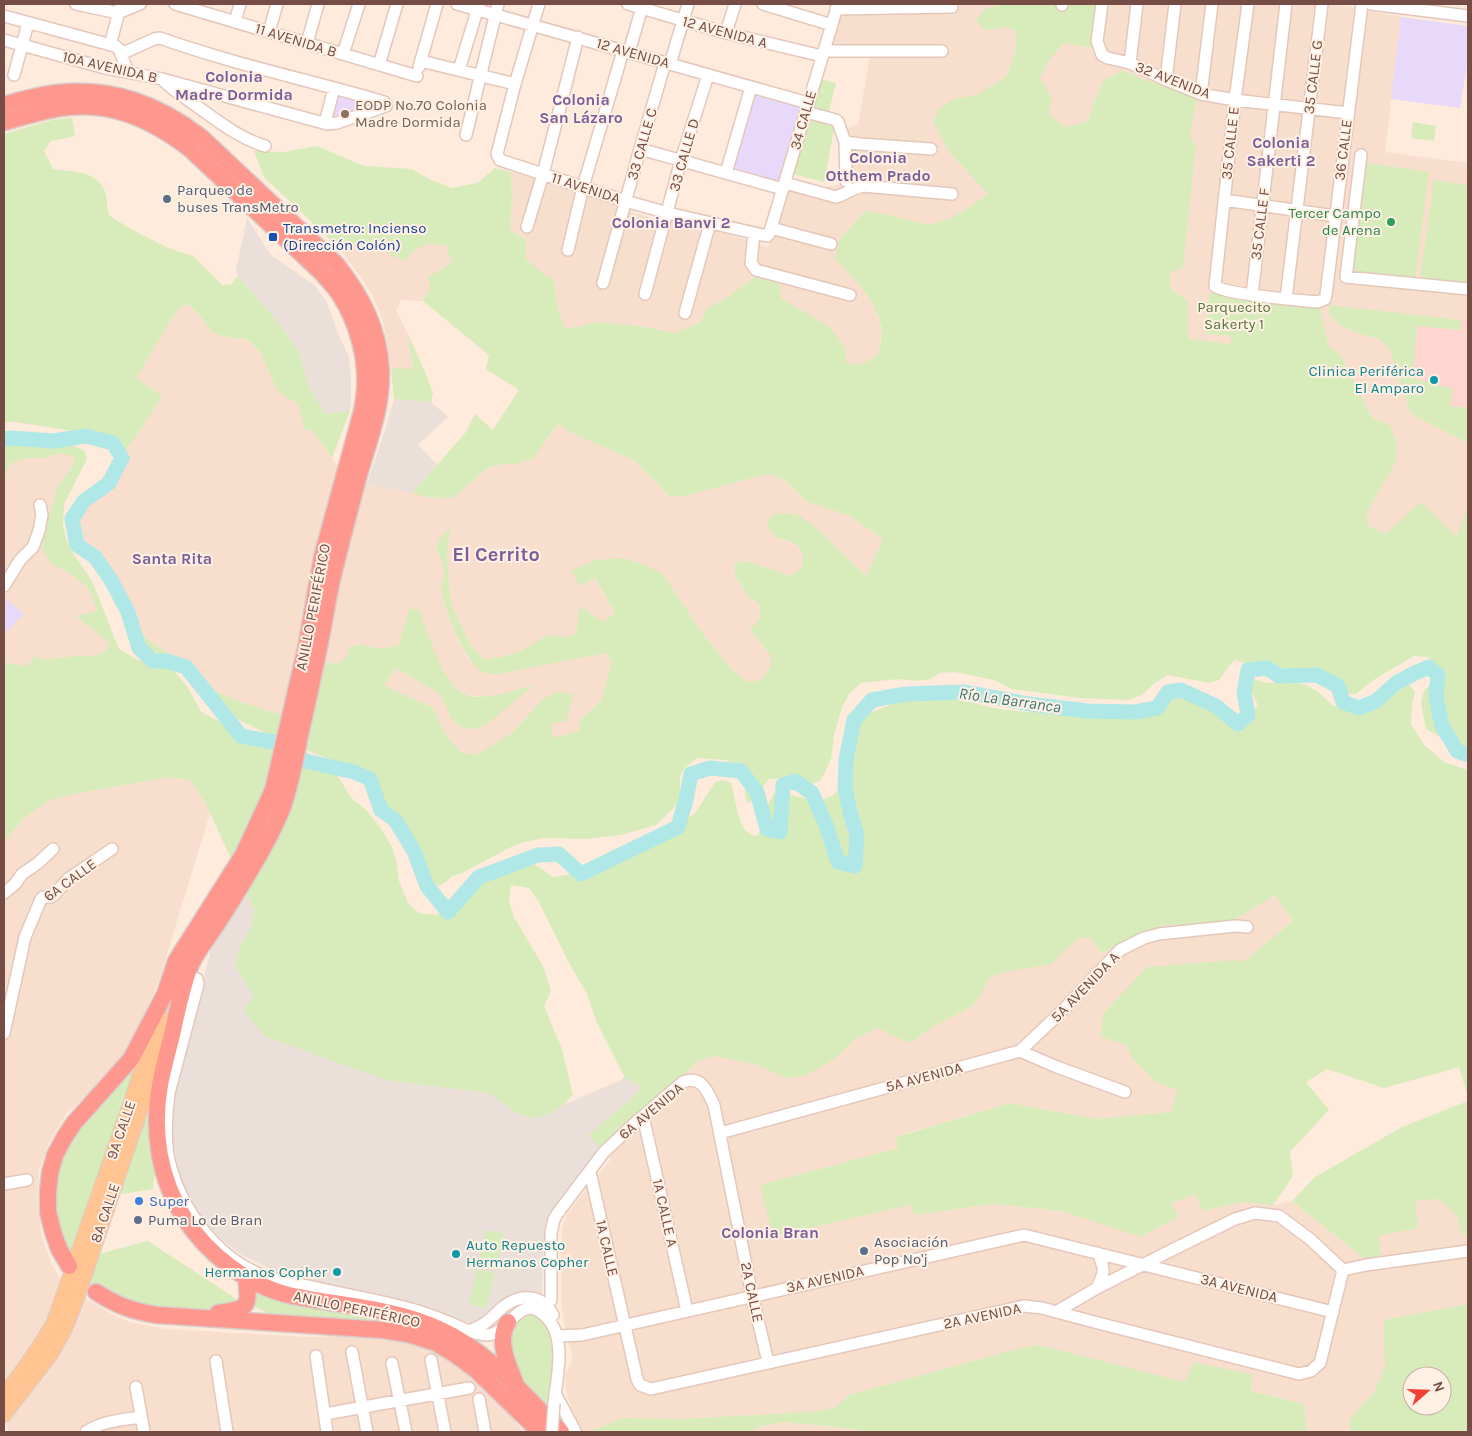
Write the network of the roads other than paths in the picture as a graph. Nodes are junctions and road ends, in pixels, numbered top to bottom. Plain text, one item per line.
1 (77, 4) edge
2 (140, 4) edge
3 (175, 4) edge
4 (240, 4) edge
5 (278, 4) edge
6 (318, 4) edge
7 (359, 4) edge
8 (397, 4) edge
9 (437, 4) edge
10 (457, 4) edge
11 (539, 4) edge
12 (628, 4) edge
13 (688, 4) edge
14 (736, 4) edge
15 (763, 4) edge
16 (1102, 4) edge
17 (1137, 4) edge
18 (1175, 4) edge
19 (1212, 4) edge
20 (1248, 4) edge
21 (1286, 4) edge
22 (1322, 4) edge
23 (1362, 4) edge
24 (1371, 4) edge
25 (642, 6) edge
26 (837, 6) edge
27 (198, 7) edge
28 (478, 7) edge
29 (952, 7) dead end
30 (120, 8) edge
31 (496, 9) edge
32 (4, 16) edge
33 (1468, 16) edge
34 (684, 21) junction
35 (235, 22) junction
36 (28, 23) junction
37 (533, 25) junction
38 (832, 25) junction
39 (269, 32) junction
40 (726, 33) junction
41 (578, 37) junction
42 (4, 40) edge
43 (307, 43) junction
44 (22, 45) junction
45 (110, 45) junction
46 (942, 51) dead end
47 (626, 52) junction
48 (121, 54) junction
49 (343, 54) junction
50 (823, 54) junction
51 (421, 61) junction
52 (668, 63) junction
53 (1130, 64) junction
54 (379, 65) junction
55 (459, 70) junction
56 (128, 72) junction
57 (9, 74) edge
58 (708, 75) junction
59 (480, 77) junction
60 (162, 80) junction
61 (1166, 80) junction
62 (4, 83) edge
63 (515, 84) junction
64 (751, 87) junction
65 (334, 88) junction
66 (1201, 94) junction
67 (1235, 100) junction
68 (1274, 104) junction
69 (4, 105) edge
70 (807, 107) junction
71 (1309, 109) junction
72 (1348, 113) junction
73 (4, 122) edge
74 (325, 123) junction
75 (466, 135) dead end
76 (845, 142) junction
77 (265, 146) dead end
78 (931, 148) dead end
79 (640, 149) junction
80 (1361, 154) dead end
81 (681, 160) junction
82 (726, 173) junction
83 (543, 174) junction
84 (846, 181) dead end
85 (784, 186) junction
86 (584, 187) junction
87 (952, 194) dead end
88 (1224, 200) junction
89 (625, 201) junction
90 (1262, 206) junction
91 (1297, 211) junction
92 (668, 213) junction
93 (1334, 220) junction
94 (710, 223) junction
95 (1353, 225) junction
96 (527, 227) dead end
97 (769, 232) junction
98 (754, 233) junction
99 (831, 244) dead end
100 (568, 250) dead end
101 (1328, 271) junction
102 (1347, 273) junction
103 (603, 283) dead end
104 (1468, 289) edge
105 (645, 294) dead end
106 (850, 295) dead end
107 (1252, 295) junction
108 (1286, 299) junction
109 (685, 313) dead end
110 (354, 464) junction
111 (40, 505) dead end
112 (4, 586) edge
113 (53, 849) dead end
114 (112, 849) dead end
115 (4, 893) edge
116 (1247, 927) dead end
117 (185, 967) junction
118 (172, 996) junction
119 (7, 1001) edge
120 (4, 1033) edge
121 (1020, 1051) junction
122 (171, 1060) junction
123 (1125, 1092) dead end
124 (714, 1105) joint
125 (643, 1116) junction
126 (720, 1132) junction
127 (590, 1172) junction
128 (27, 1180) dead end
129 (4, 1184) edge
130 (1468, 1251) edge
131 (1098, 1253) junction
132 (1144, 1265) junction
133 (69, 1266) dead end
134 (1343, 1270) junction
135 (246, 1278) junction
136 (1097, 1288) junction
137 (96, 1292) dead end
138 (752, 1295) junction
139 (551, 1300) dead end
140 (246, 1305) junction
141 (687, 1311) junction
142 (1056, 1312) junction
143 (1333, 1312) junction
144 (185, 1318) junction
145 (508, 1322) junction
146 (278, 1323) junction
147 (624, 1325) junction
148 (467, 1331) junction
149 (555, 1331) junction
150 (582, 1335) junction
151 (352, 1352) dead end
152 (316, 1356) dead end
153 (558, 1357) junction
154 (431, 1360) dead end
155 (216, 1361) dead end
156 (768, 1362) junction
157 (392, 1363) dead end
158 (640, 1385) joint
159 (136, 1387) dead end
160 (469, 1388) dead end
161 (518, 1389) junction
162 (437, 1394) junction
163 (4, 1396) edge
164 (554, 1398) junction
165 (479, 1399) dead end
166 (400, 1401) junction
167 (362, 1408) junction
168 (325, 1414) junction
169 (4, 1415) edge
170 (141, 1417) junction
171 (86, 1432) edge
172 (144, 1432) edge
173 (227, 1432) edge
174 (327, 1432) edge
175 (367, 1432) edge
176 (406, 1432) edge
177 (445, 1432) edge
178 (485, 1432) edge
179 (540, 1432) edge
180 (552, 1432) edge
181 (568, 1432) edge

1 - 30 street
2 - 30 street
3 - 27 street, 11 AVENIDA B
4 - 35 street
5 - 39 street
6 - 43 street
7 - 49 street
8 - 54 street
9 - 51 street
10 - 28 street, 12 AVENIDA
11 - 37 street
12 - 25 street, 12 AVENIDA A
13 - 34 street, 33 CALLE C
14 - 40 street
15 - 38 street
16 - 53 street, 32 AVENIDA
17 - 53 street
18 - 61 street
19 - 66 street
20 - 67 street, 35 CALLE E
21 - 68 street, 35 CALLE F
22 - 71 street, 35 CALLE G
23 - 72 street, 36 CALLE
24 - 33 street
25 - 34 street, 12 AVENIDA A
25 - 47 street
26 - 29 street
26 - 38 street, 34 CALLE
27 - 35 street, 11 AVENIDA B
28 - 31 street, 12 AVENIDA
28 - 55 street
30 - 45 street
31 - 37 street, 12 AVENIDA
31 - 59 street
32 - 36 street
34 - 40 street, 12 AVENIDA A
34 - 52 street, 33 CALLE C
35 - 39 street, 11 AVENIDA B
36 - 44 street
36 - 45 street
37 - 41 street, 12 AVENIDA
37 - 63 street
38 - 50 street, 34 CALLE
39 - 43 street, 11 AVENIDA B
40 - 50 street, 12 AVENIDA A
41 - 47 street, 12 AVENIDA
41 - 83 street
42 - 44 street, 10A AVENIDA B
43 - 49 street, 11 AVENIDA B
44 - 56 street, 10A AVENIDA B
44 - 57 street
45 - 48 street
46 - 50 street, 12 AVENIDA A
47 - 52 street, 12 AVENIDA
47 - 86 street
48 - 56 street
48 - 65 street
49 - 54 street, 11 AVENIDA B
50 - 70 street, 34 CALLE
51 - 54 street, 11 AVENIDA B
51 - 55 street
52 - 58 street, 12 AVENIDA
52 - 79 street, 33 CALLE C
53 - 61 street, 32 AVENIDA
55 - 59 street
56 - 60 street, 10A AVENIDA B
57 - 62 street
58 - 64 street, 12 AVENIDA
58 - 81 street, 33 CALLE D
59 - 63 street
59 - 75 street
60 - 74 street, 10A AVENIDA B
60 - 77 street
61 - 66 street, 32 AVENIDA
63 - 83 street, 11 AVENIDA
64 - 70 street, 12 AVENIDA
64 - 82 street
65 - 74 street
65 - 74 street, 10A AVENIDA B
66 - 67 street, 32 AVENIDA
67 - 68 street, 32 AVENIDA
67 - 88 street, 35 CALLE E
68 - 71 street, 32 AVENIDA
68 - 90 street, 35 CALLE F
69 - 110 highway, ANILLO PERIFÉRICO
70 - 76 street, 12 AVENIDA
70 - 85 street, 34 CALLE
71 - 72 street, 32 AVENIDA
71 - 91 street, 35 CALLE G
72 - 93 street, 36 CALLE
73 - 110 highway, ANILLO PERIFÉRICO
76 - 78 street
76 - 84 street
79 - 81 street
79 - 89 street, 33 CALLE C
80 - 95 street
81 - 82 street
81 - 92 street, 33 CALLE D
82 - 85 street
83 - 86 street, 11 AVENIDA
83 - 96 street
85 - 87 street
85 - 97 street, 34 CALLE
86 - 89 street, 11 AVENIDA
86 - 100 street
88 - 90 street
88 - 107 street, 35 CALLE E
89 - 92 street, 11 AVENIDA
89 - 103 street, 33 CALLE C
90 - 91 street
90 - 107 street, 35 CALLE F
91 - 93 street
91 - 108 street, 35 CALLE G
92 - 94 street, 11 AVENIDA
92 - 105 street, 33 CALLE D
93 - 95 street
93 - 101 street, 36 CALLE
94 - 98 street, 11 AVENIDA
94 - 109 street
95 - 102 street
97 - 98 street, 11 AVENIDA
97 - 99 street, 11 AVENIDA
98 - 106 street
101 - 102 street
101 - 108 street, 36 CALLE
102 - 104 street
107 - 108 street
110 - 117 highway, ANILLO PERIFÉRICO
111 - 112 street
113 - 115 street
114 - 119 street, 6A CALLE
116 - 121 street, 5A AVENIDA A
117 - 118 highway, ANILLO PERIFÉRICO
117 - 122 street, ANILLO PERIFÉRICO
118 - 122 highway, ANILLO PERIFÉRICO
118 - 133 highway, ANILLO PERIFÉRICO
118 - 163 main road, 9A CALLE
118 - 169 main road, 8A CALLE
119 - 120 street, 6A CALLE
121 - 123 street
121 - 126 street, 5A AVENIDA
122 - 135 highway, ANILLO PERIFÉRICO
122 - 148 street, ANILLO PERIFÉRICO
124 - 125 street, 6A AVENIDA
124 - 126 street, 2A CALLE
125 - 127 street, 6A AVENIDA
125 - 141 street, 1A CALLE A
126 - 138 street, 2A CALLE
127 - 139 street
127 - 147 street, 1A CALLE
128 - 129 street
130 - 134 street
131 - 132 street, 3A AVENIDA
131 - 136 street
131 - 138 street, 3A AVENIDA
132 - 134 street
132 - 136 street
132 - 143 street, 3A AVENIDA
134 - 143 street
135 - 140 highway
135 - 161 highway, ANILLO PERIFÉRICO
136 - 142 street
137 - 144 highway, ANILLO PERIFÉRICO
138 - 141 street, 3A AVENIDA
138 - 156 street, 2A CALLE
140 - 144 highway
140 - 146 highway
141 - 147 street, 3A AVENIDA
142 - 143 street, 2A AVENIDA
142 - 156 street, 2A AVENIDA
144 - 146 highway, ANILLO PERIFÉRICO
145 - 148 street
145 - 149 street
145 - 161 highway
146 - 179 highway, ANILLO PERIFÉRICO
147 - 150 street, 3A AVENIDA
147 - 158 street, 1A CALLE
148 - 149 street
148 - 161 highway
149 - 150 street, 3A AVENIDA
149 - 153 street
150 - 153 street, 3A AVENIDA
151 - 167 street
152 - 168 street
153 - 164 street
154 - 162 street
155 - 173 street
156 - 158 street, 2A AVENIDA
157 - 166 street
159 - 170 street
160 - 162 street
161 - 181 highway, ANILLO PERIFÉRICO
162 - 166 street
162 - 177 street
164 - 180 street, bridge
164 - 181 street
165 - 178 street
166 - 167 street
166 - 176 street
167 - 168 street
167 - 175 street
168 - 174 street
170 - 171 street
170 - 172 street

